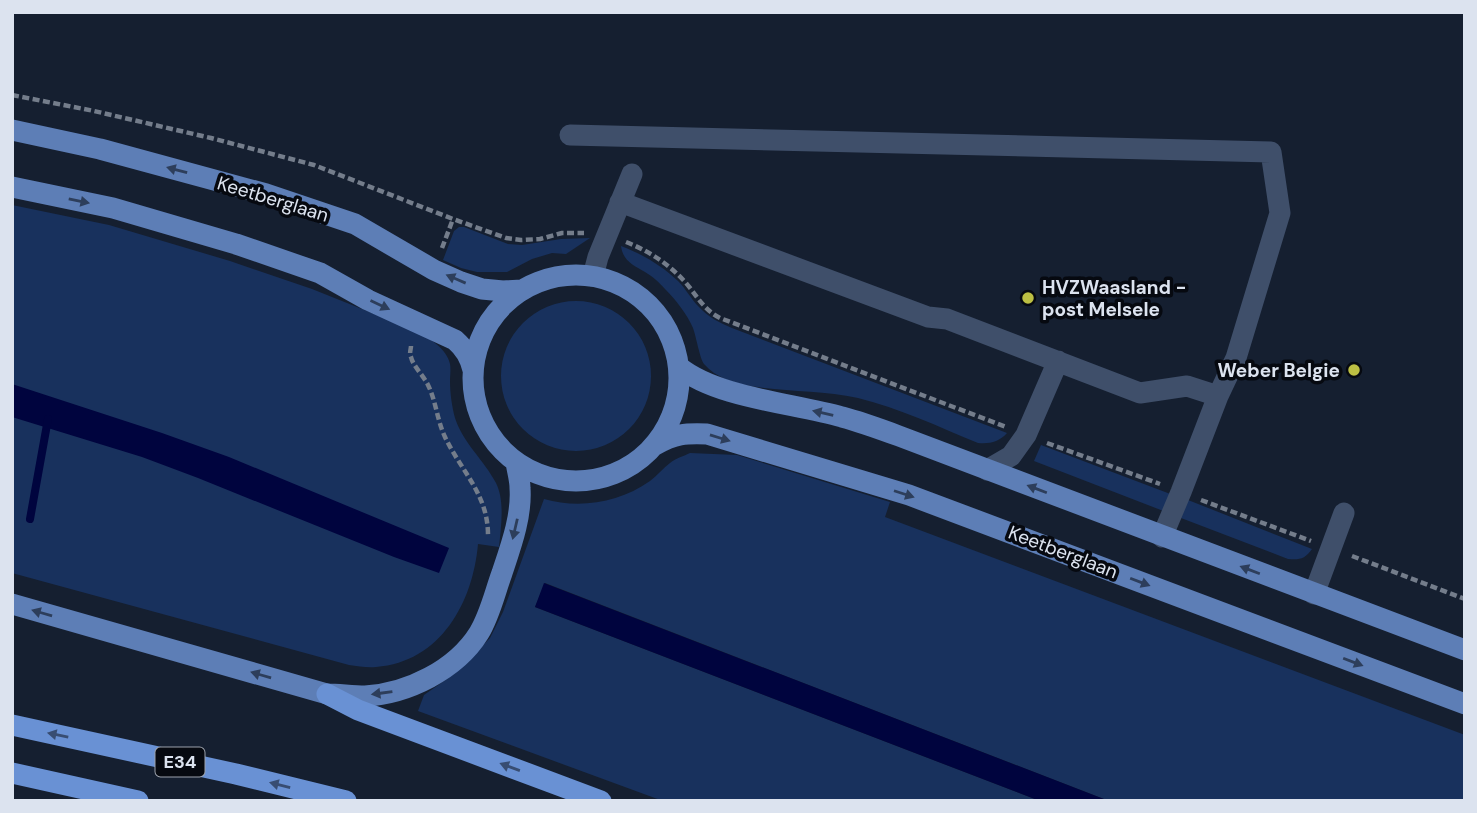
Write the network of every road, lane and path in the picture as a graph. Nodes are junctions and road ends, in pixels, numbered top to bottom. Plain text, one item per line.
1 (12, 94) edge
2 (12, 130) edge
3 (570, 135) dead end
4 (632, 174) dead end
5 (12, 187) edge
6 (620, 202) junction
7 (453, 219) junction
8 (607, 235) junction
9 (434, 270) junction
10 (593, 276) junction
11 (522, 290) junction
12 (414, 321) junction
13 (1058, 362) junction
14 (679, 367) junction
15 (473, 370) junction
16 (1218, 396) junction
17 (1026, 435) junction
18 (655, 445) junction
19 (516, 462) junction
20 (987, 470) junction
21 (1181, 492) junction
22 (1344, 513) dead end
23 (1162, 537) junction
24 (488, 544) dead end
25 (1330, 548) junction
26 (1314, 594) junction
27 (1465, 599) edge
28 (12, 604) edge
29 (1465, 650) edge
30 (327, 694) junction
31 (1465, 704) edge
32 (12, 725) edge
33 (12, 774) edge
34 (138, 801) edge
35 (346, 801) edge
36 (601, 801) edge

1 - 7 path
9 -> 2 main road, Keetberglaan
3 - 16 lane
4 - 6 lane
5 -> 12 main road
6 - 8 lane
6 - 13 lane
7 - 8 path
7 - 9 path
8 - 10 lane
8 - 17 path
11 -> 9 main road, Keetberglaan
10 - 11 main road
10 - 14 main road
11 - 15 main road
12 - 15 main road
12 - 24 path
13 - 16 lane
13 - 17 lane
14 - 18 main road
20 -> 14 main road
15 - 19 main road
16 - 21 lane
17 - 20 lane
17 - 21 path
18 - 19 main road
18 -> 31 main road, Keetberglaan
19 -> 30 main road
23 -> 20 main road
21 - 23 lane
21 - 25 path
22 - 25 lane
26 -> 23 main road
25 - 26 lane
25 - 27 path
26 - 29 main road
30 -> 28 main road
36 -> 30 highway
35 -> 32 highway, E34
33 - 34 highway

